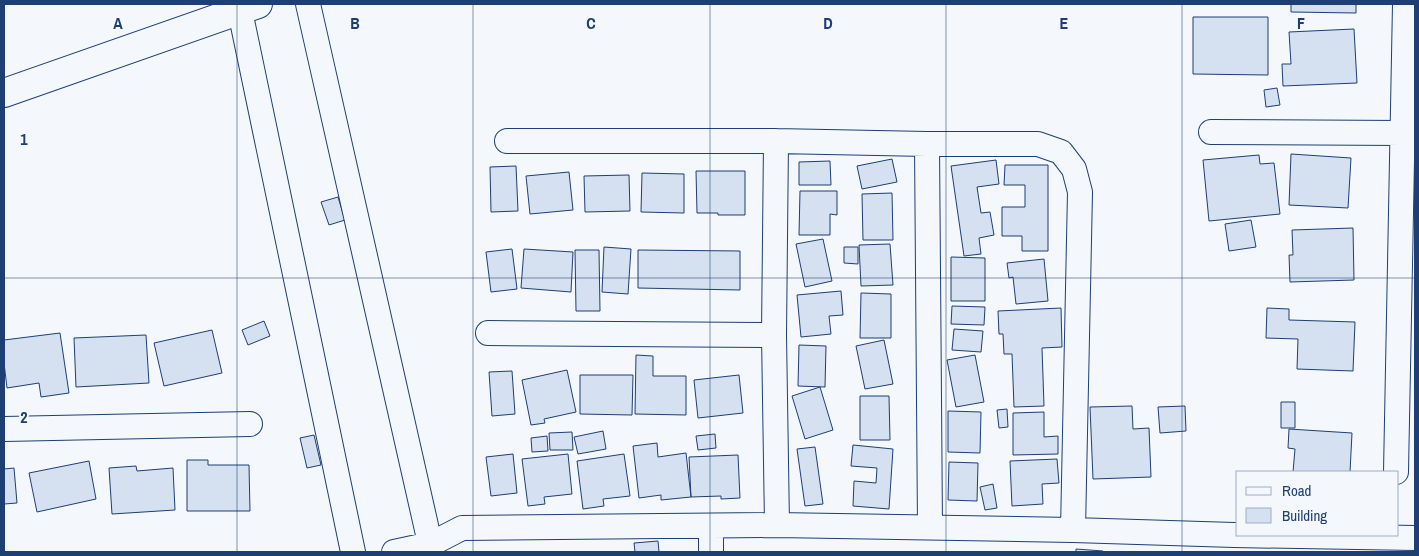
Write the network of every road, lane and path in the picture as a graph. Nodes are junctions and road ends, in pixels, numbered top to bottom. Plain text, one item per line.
1 (308, 4) edge
2 (1405, 4) edge
3 (249, 7) edge
4 (4, 93) edge
5 (1211, 132) dead end
6 (1409, 136) edge
7 (507, 141) dead end
8 (776, 141) junction
9 (927, 144) junction
10 (488, 333) dead end
11 (774, 335) junction
12 (250, 424) dead end
13 (4, 429) edge
14 (1396, 471) edge
15 (777, 525) junction
16 (711, 526) junction
17 (930, 527) junction
18 (1073, 530) junction
19 (1401, 541) edge
20 (1138, 542) edge
21 (432, 548) edge
22 (353, 552) edge
23 (394, 552) edge
24 (711, 552) edge

1 - 21 street
2 - 6 street
3 - 4 main road
3 - 22 street
5 - 6 street
6 - 14 street
7 - 8 street
8 - 9 street
8 - 11 street
9 - 17 street
9 - 18 street
10 - 11 street
11 - 15 street
12 - 13 street
15 - 16 street
15 - 17 street
16 - 21 street
16 - 24 street
17 - 18 street
18 - 20 street
19 - 20 street
21 - 23 street

